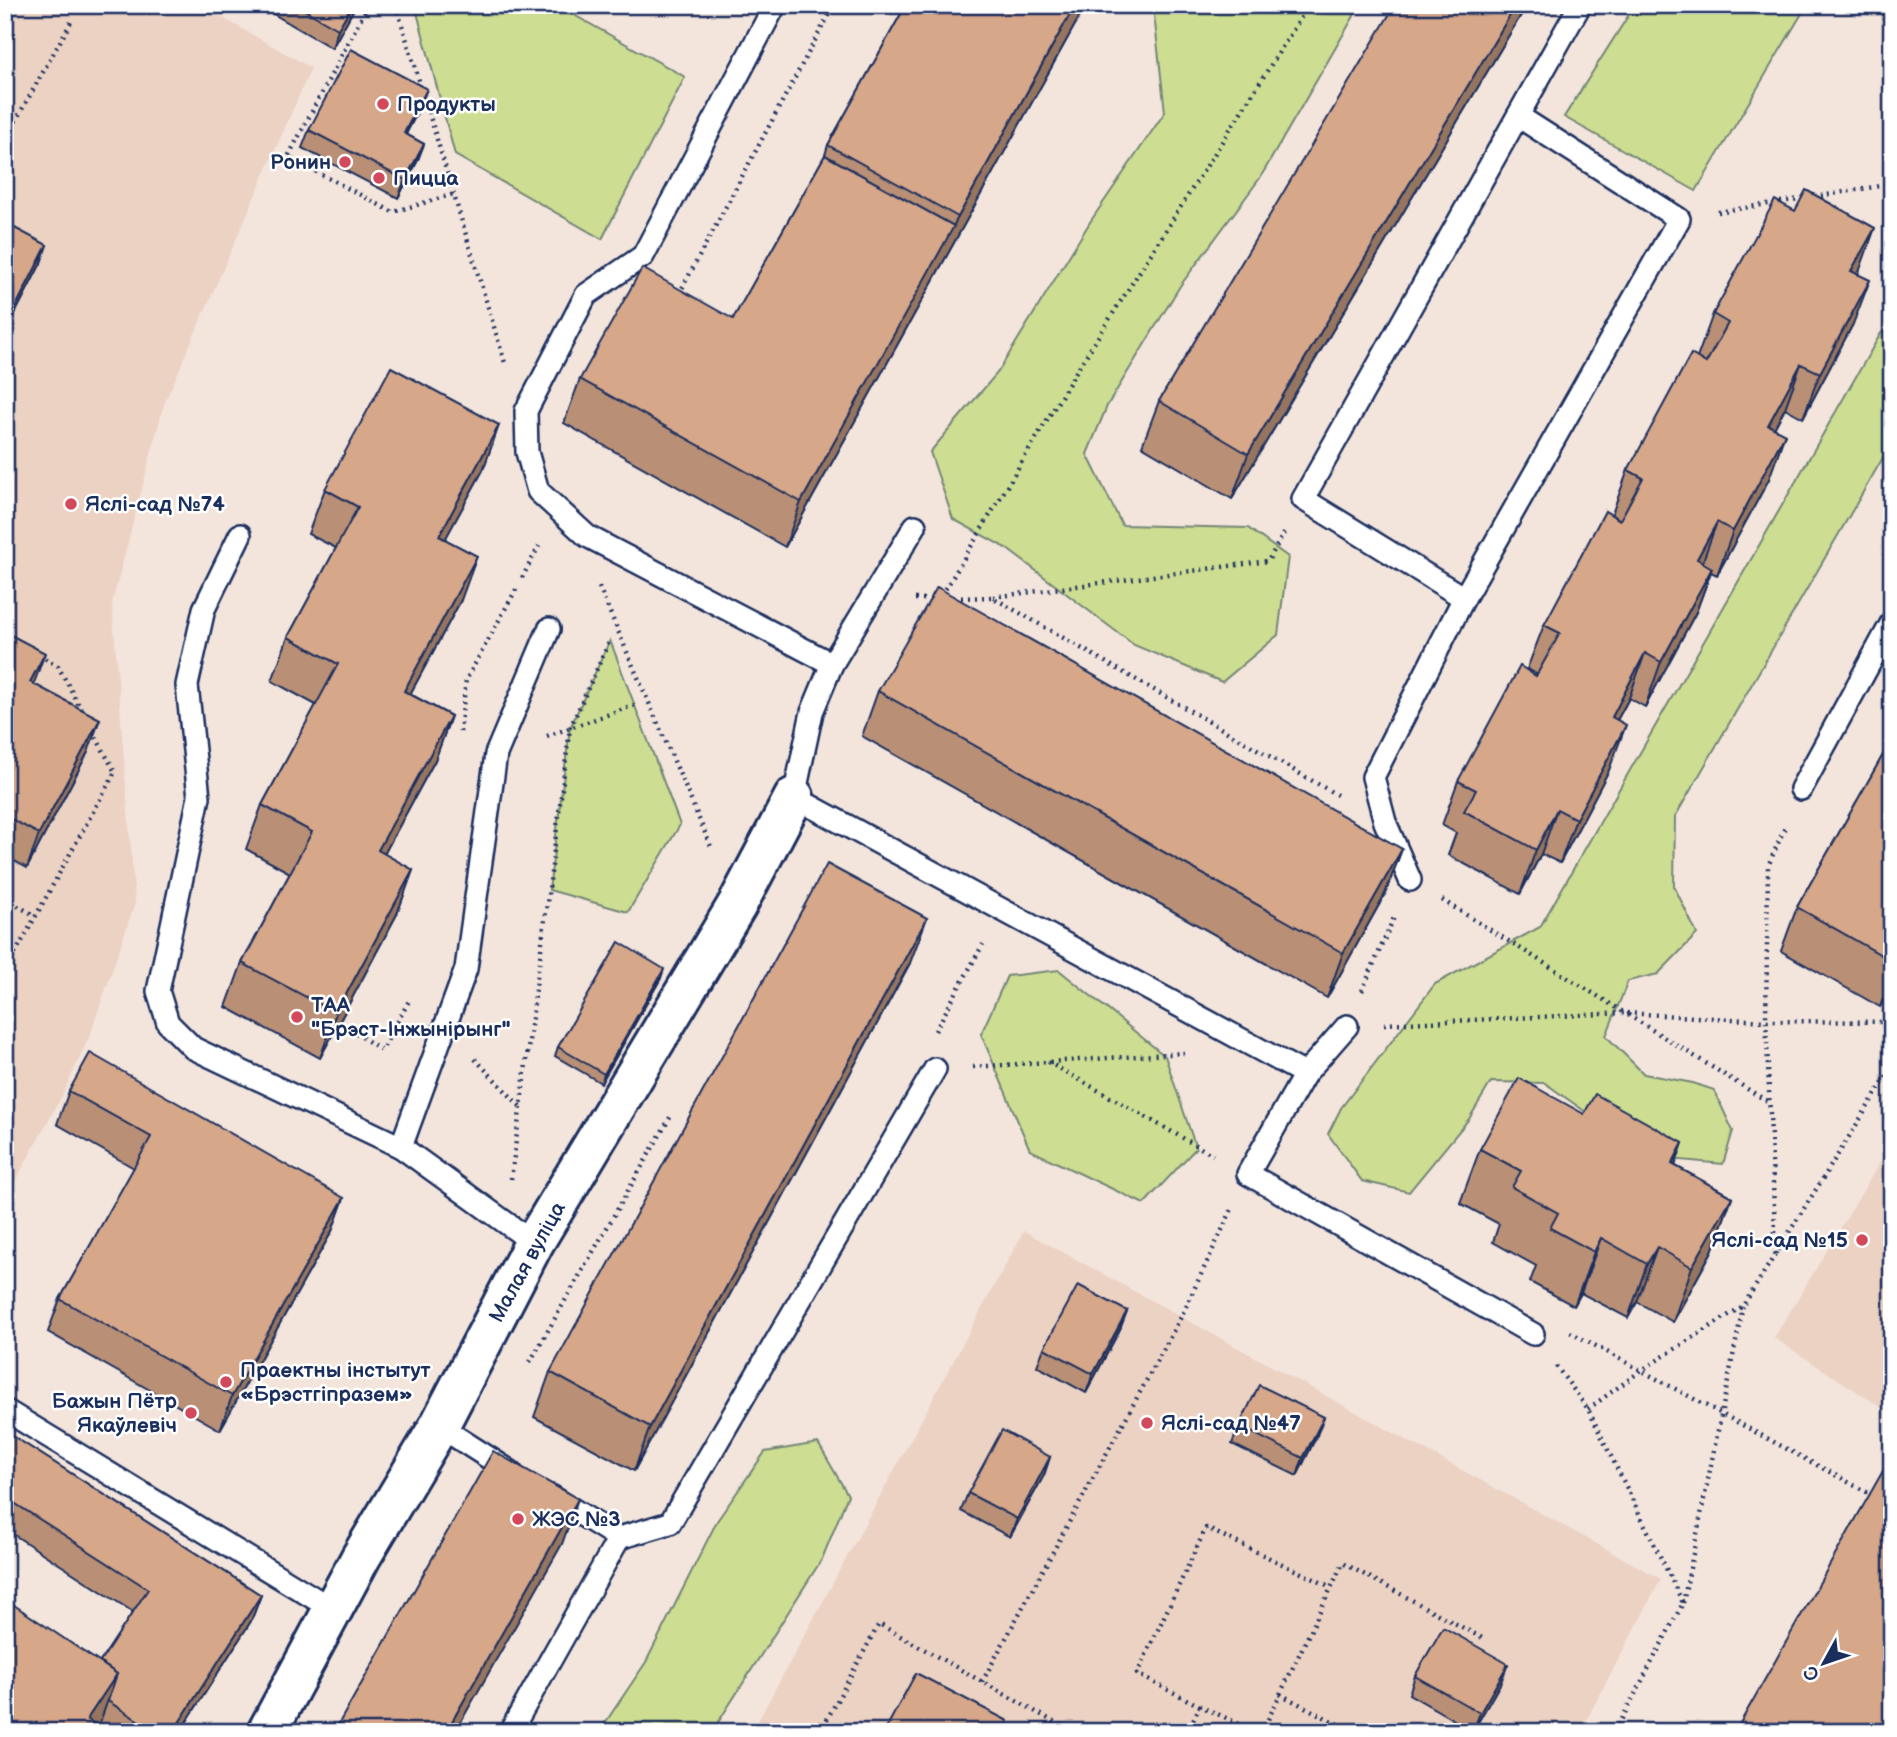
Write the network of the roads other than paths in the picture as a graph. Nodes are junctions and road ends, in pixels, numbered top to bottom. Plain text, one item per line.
1 (775, 5) edge
2 (1580, 5) edge
3 (1518, 116) junction
4 (915, 526) dead end
5 (240, 535) dead end
6 (1464, 598) junction
7 (1892, 622) edge
8 (549, 629) dead end
9 (832, 664) junction
10 (1801, 789) road end
11 (794, 797) junction
12 (1410, 880) road end
13 (1347, 1026) road end
14 (935, 1069) road end
15 (1305, 1074) junction
16 (401, 1147) junction
17 (534, 1243) junction
18 (1533, 1335) road end
19 (5, 1410) edge
20 (439, 1426) junction
21 (619, 1538) junction
22 (332, 1609) junction
23 (267, 1732) edge
24 (510, 1732) edge

1 - 9 lane
2 - 3 lane
3 - 6 lane
3 - 6 lane
4 - 9 lane
5 - 16 lane
6 - 12 lane
7 - 10 lane
8 - 16 lane
9 - 11 lane
11 - 15 lane
11 - 17 street, Малая вуліца
13 - 15 lane
14 - 21 lane
15 - 18 lane
16 - 17 lane
17 - 20 street, Малая вуліца
19 - 22 lane
20 - 21 lane
20 - 22 street, Малая вуліца
21 - 24 lane
22 - 23 street, Малая вуліца

